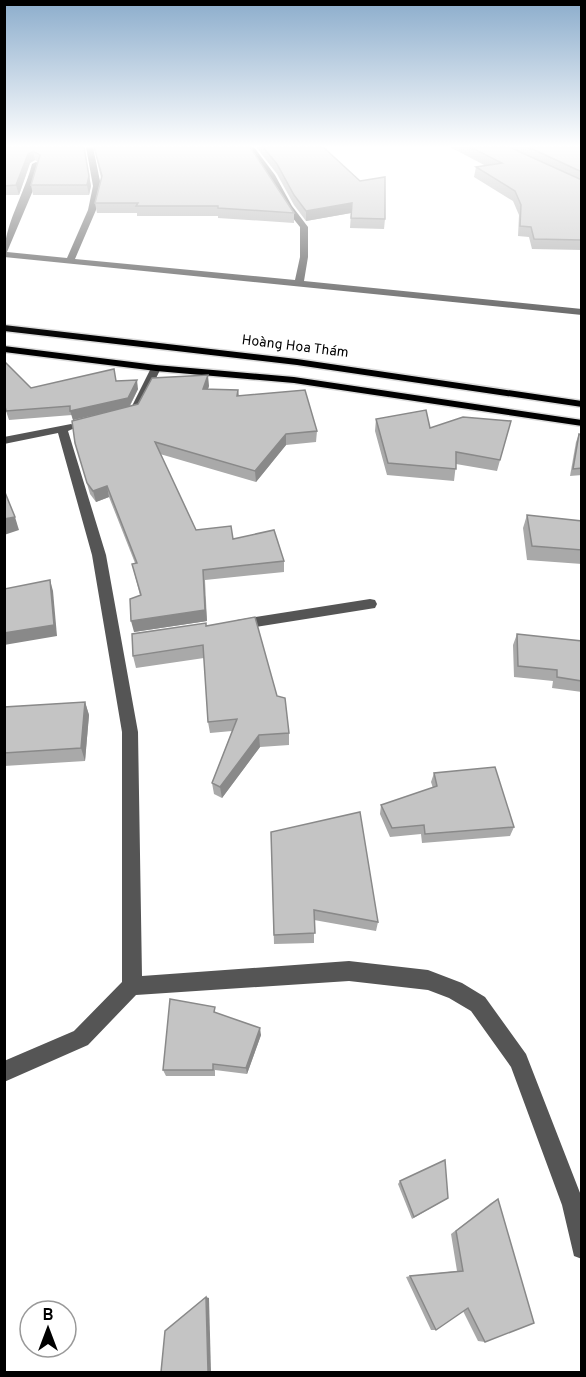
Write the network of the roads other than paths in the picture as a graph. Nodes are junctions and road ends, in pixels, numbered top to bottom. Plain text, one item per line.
1 (21, 211) edge
2 (91, 211) edge
3 (291, 211) edge
4 (4, 252) edge
5 (70, 261) junction
6 (299, 284) junction
7 (582, 312) edge
8 (4, 328) edge
9 (4, 349) edge
10 (156, 368) junction
11 (582, 404) edge
12 (123, 413) edge
13 (582, 423) edge
14 (81, 424) edge
15 (62, 429) junction
16 (4, 441) edge
17 (370, 604) dead end
18 (217, 628) edge
19 (132, 986) junction
20 (4, 1072) edge
21 (582, 1248) edge

1 - 4 street
2 - 5 street
3 - 6 street
4 - 5 street
5 - 6 street
6 - 7 street
8 - 11 main road, Hoàng Hoa Thám
9 - 10 main road
10 - 12 street
10 - 13 main road
14 - 15 street
15 - 16 street
15 - 19 street
17 - 18 street
19 - 20 street
19 - 21 street

